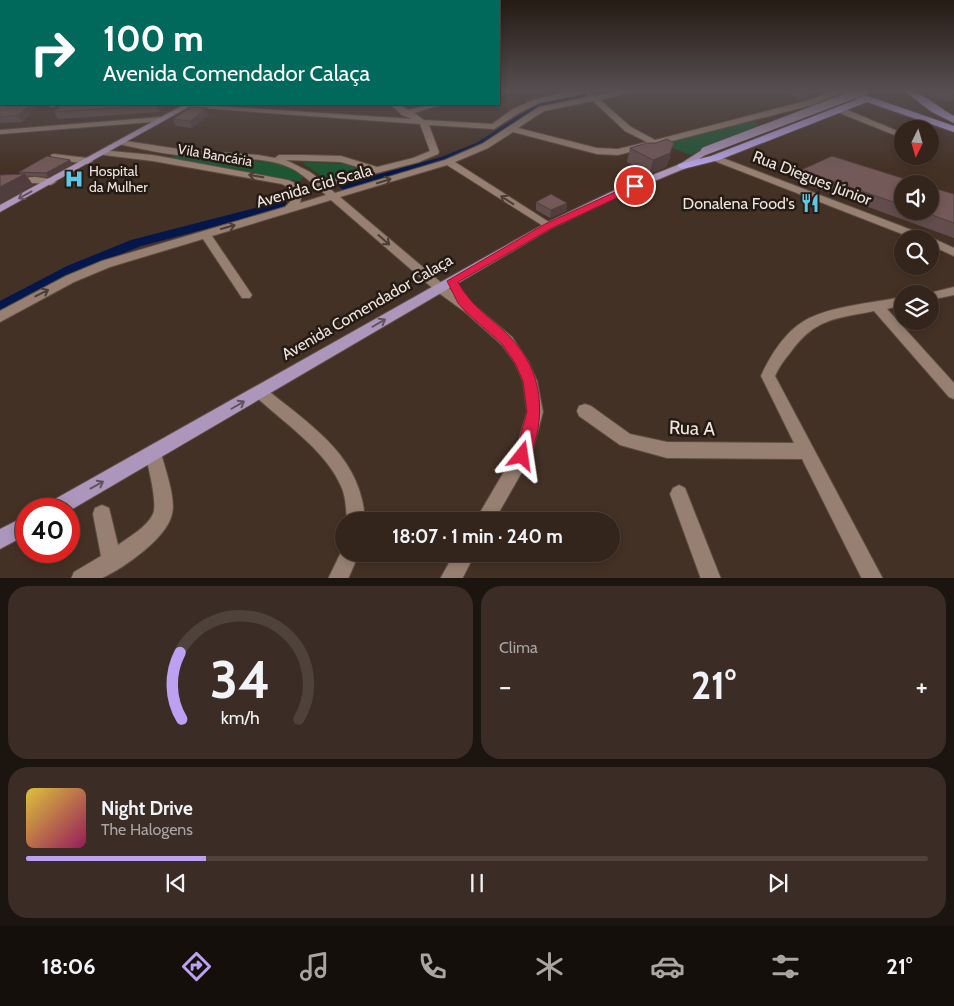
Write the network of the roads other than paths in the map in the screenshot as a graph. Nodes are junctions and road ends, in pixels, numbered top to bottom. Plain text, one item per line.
1 (165, 117) edge
2 (353, 117) edge
3 (378, 117) edge
4 (415, 117) edge
5 (507, 117) edge
6 (529, 117) edge
7 (615, 117) edge
8 (752, 117) edge
9 (792, 117) edge
10 (821, 117) edge
11 (853, 117) edge
12 (925, 117) edge
13 (934, 117) edge
14 (370, 118) junction
15 (161, 119) junction
16 (424, 123) junction
17 (954, 124) edge
18 (512, 128) junction
19 (954, 129) edge
20 (4, 132) edge
21 (894, 133) edge
22 (0, 140) edge
23 (122, 142) junction
24 (653, 142) junction
25 (165, 150) junction
26 (104, 152) junction
27 (54, 157) edge
28 (153, 158) junction
29 (272, 158) junction
30 (715, 158) junction
31 (88, 161) junction
32 (448, 162) junction
33 (683, 166) junction
34 (376, 170) junction
35 (0, 182) edge
36 (51, 182) junction
37 (319, 185) junction
38 (333, 197) junction
39 (0, 209) edge
40 (289, 210) junction
41 (548, 226) junction
42 (902, 230) edge
43 (205, 234) junction
44 (939, 245) edge
45 (954, 252) edge
46 (452, 281) junction
47 (440, 288) junction
48 (954, 291) edge
49 (939, 294) edge
50 (246, 295) dead end
51 (894, 303) edge
52 (877, 306) junction
53 (470, 309) junction
54 (0, 317) edge
55 (260, 392) junction
56 (954, 393) edge
57 (586, 411) dead end
58 (807, 451) junction
59 (153, 453) junction
60 (679, 494) dead end
61 (73, 498) edge
62 (356, 512) edge
63 (489, 512) edge
64 (102, 514) dead end
65 (15, 530) edge
66 (0, 539) edge
67 (111, 559) junction
68 (345, 562) edge
69 (460, 562) edge
70 (81, 578) edge
71 (338, 578) edge
72 (450, 578) edge
73 (711, 578) edge
74 (873, 578) edge

1 - 15 main road
2 - 14 street
3 - 14 street
4 - 16 street
5 - 16 street, Avenida Cid Scala
6 - 18 street, Avenida Cid Scala
7 - 24 street
8 - 24 street
9 - 33 main road, Avenida Comendador Calaça, bridge
10 - 30 highway
11 - 21 street
12 - 19 highway
13 - 17 highway
14 - 16 street
15 - 20 street
15 - 23 main road
16 - 34 street, Avenida Cid Scala
18 - 24 street
18 - 32 street, Avenida Cid Scala
20 - 22 street
23 - 25 street
23 - 26 main road
25 - 28 street
25 - 29 street
26 - 28 street, Vila Bancária
26 - 31 main road
27 - 31 street
40 -> 28 street, Vila Bancária
29 - 34 street
29 - 37 street
30 - 33 highway
30 - 42 street, Rua Diegues Júnior
31 - 36 main road
38 -> 32 street, Avenida Cid Scala
41 -> 32 street
33 - 41 main road, Avenida Comendador Calaça
34 - 37 street, Avenida Cid Scala
35 - 36 street
36 -> 39 main road
37 - 38 street
38 - 40 street, Avenida Cid Scala
38 -> 47 street
43 -> 40 street, Avenida Cid Scala
41 - 46 main road, Avenida Comendador Calaça
43 - 50 street
54 -> 43 street, Avenida Cid Scala
44 - 45 street
46 - 47 main road, Avenida Comendador Calaça
46 - 53 street
47 - 53 street
55 -> 47 main road, Avenida Comendador Calaça
48 - 49 street
51 - 52 street
52 - 56 street
52 - 58 street
53 - 63 street
59 -> 55 main road, Avenida Comendador Calaça
55 - 62 street
57 - 58 street, Rua A
58 - 74 street
61 -> 59 main road, Avenida Comendador Calaça
59 - 67 street
60 - 73 street
64 - 67 street
65 - 66 main road
67 - 70 street
68 - 71 street
69 - 72 street

